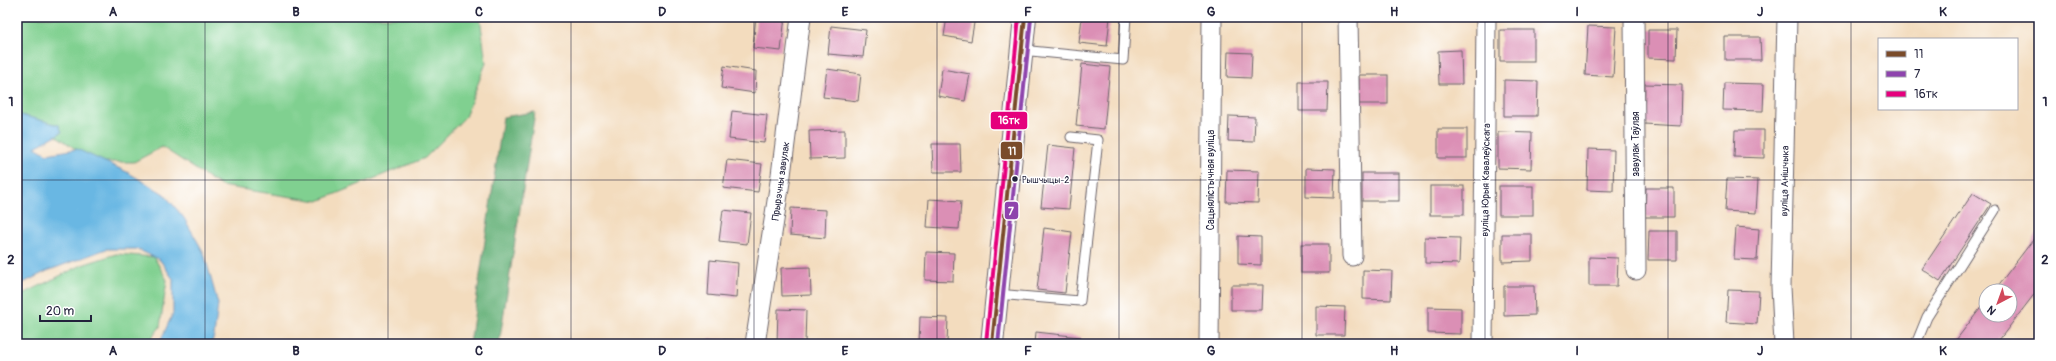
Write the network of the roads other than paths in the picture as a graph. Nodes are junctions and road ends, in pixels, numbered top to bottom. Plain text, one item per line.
1 (801, 17) edge
2 (1025, 17) edge
3 (1126, 17) edge
4 (1212, 17) edge
5 (1348, 17) edge
6 (1486, 17) edge
7 (1634, 17) edge
8 (1787, 17) edge
9 (1021, 50) junction
10 (1071, 137) dead end
11 (1995, 210) dead end
12 (1352, 256) dead end
13 (1636, 270) dead end
14 (997, 294) junction
15 (755, 344) edge
16 (992, 344) edge
17 (1209, 344) edge
18 (1483, 344) edge
19 (1784, 344) edge
20 (1916, 344) edge

1 - 15 street, Прырэчны завулак
2 - 9 highway
3 - 9 lane
4 - 17 street, Сацыялістычная вуліца
5 - 12 street
6 - 18 street, вуліца Юрыя Кавалеўскага
7 - 13 street, завулак Таўлая
8 - 19 street, вуліца Анішчыка
9 - 14 highway
10 - 14 lane
11 - 20 lane
14 - 16 highway

